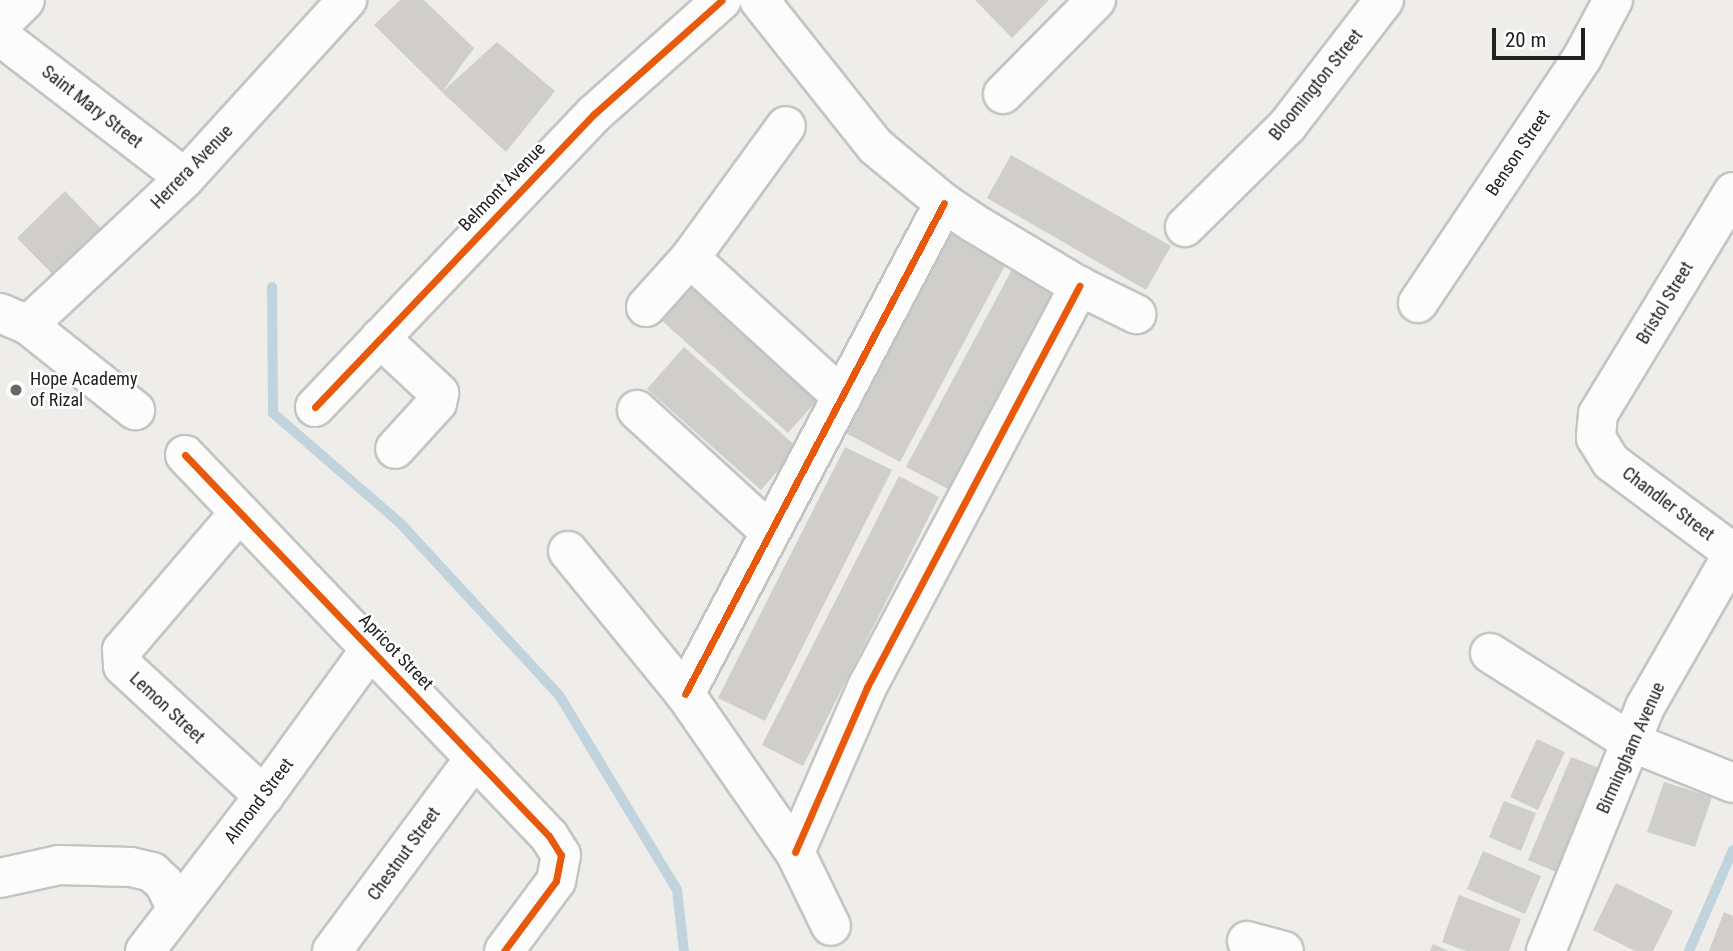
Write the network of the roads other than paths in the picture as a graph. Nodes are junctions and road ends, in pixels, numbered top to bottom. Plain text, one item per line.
1 (25, 0) edge
2 (347, 0) edge
3 (722, 0) edge
4 (759, 0) edge
5 (1096, 0) edge
6 (1384, 0) edge
7 (1613, 0) edge
8 (0, 24) edge
9 (0, 36) edge
10 (1003, 94) dead end
11 (786, 126) dead end
12 (185, 178) junction
13 (1733, 192) edge
14 (944, 204) junction
15 (1185, 227) dead end
16 (690, 258) junction
17 (1079, 286) junction
18 (1418, 303) dead end
19 (646, 307) dead end
20 (1136, 314) dead end
21 (14, 319) edge
22 (380, 338) junction
23 (842, 397) junction
24 (315, 407) dead end
25 (135, 410) dead end
26 (637, 410) dead end
27 (1598, 414) joint
28 (395, 449) dead end
29 (185, 455) dead end
30 (239, 513) junction
31 (770, 532) junction
32 (568, 551) dead end
33 (1733, 554) edge
34 (371, 648) junction
35 (1490, 653) dead end
36 (685, 694) junction
37 (1631, 742) junction
38 (475, 758) junction
39 (1733, 783) edge
40 (264, 796) junction
41 (795, 852) junction
42 (0, 878) edge
43 (176, 908) junction
44 (831, 926) dead end
45 (1247, 941) dead end
46 (145, 951) edge
47 (332, 951) edge
48 (504, 951) edge
49 (1284, 951) edge
50 (1546, 951) edge

1 - 8 street
2 - 12 street, Herrera Avenue
3 - 22 street, Belmont Avenue
4 - 14 street
5 - 10 street
6 - 15 street, Bloomington Street
7 - 18 street, Benson Street
9 - 12 street, Saint Mary Street
11 - 16 street
12 - 21 street, Herrera Avenue
13 - 27 street, Bristol Street
14 - 17 street
14 - 23 street
16 - 19 street
16 - 23 street
17 - 20 street
17 - 41 street
21 - 25 street
22 - 24 street, Belmont Avenue
22 - 28 street
23 - 31 street
26 - 31 street
27 - 33 street, Chandler Street
29 - 30 street, Apricot Street
30 - 34 street, Apricot Street
30 - 40 street, Lemon Street
31 - 36 street
32 - 36 street
33 - 37 street, Birmingham Avenue
34 - 38 street, Apricot Street
34 - 40 street, Almond Street
35 - 37 street
36 - 41 street
37 - 39 street
37 - 50 street, Birmingham Avenue
38 - 47 street, Chestnut Street
38 - 48 street, Apricot Street
40 - 43 street, Almond Street
41 - 44 street
42 - 43 street
43 - 46 street, Almond Street
45 - 49 street

